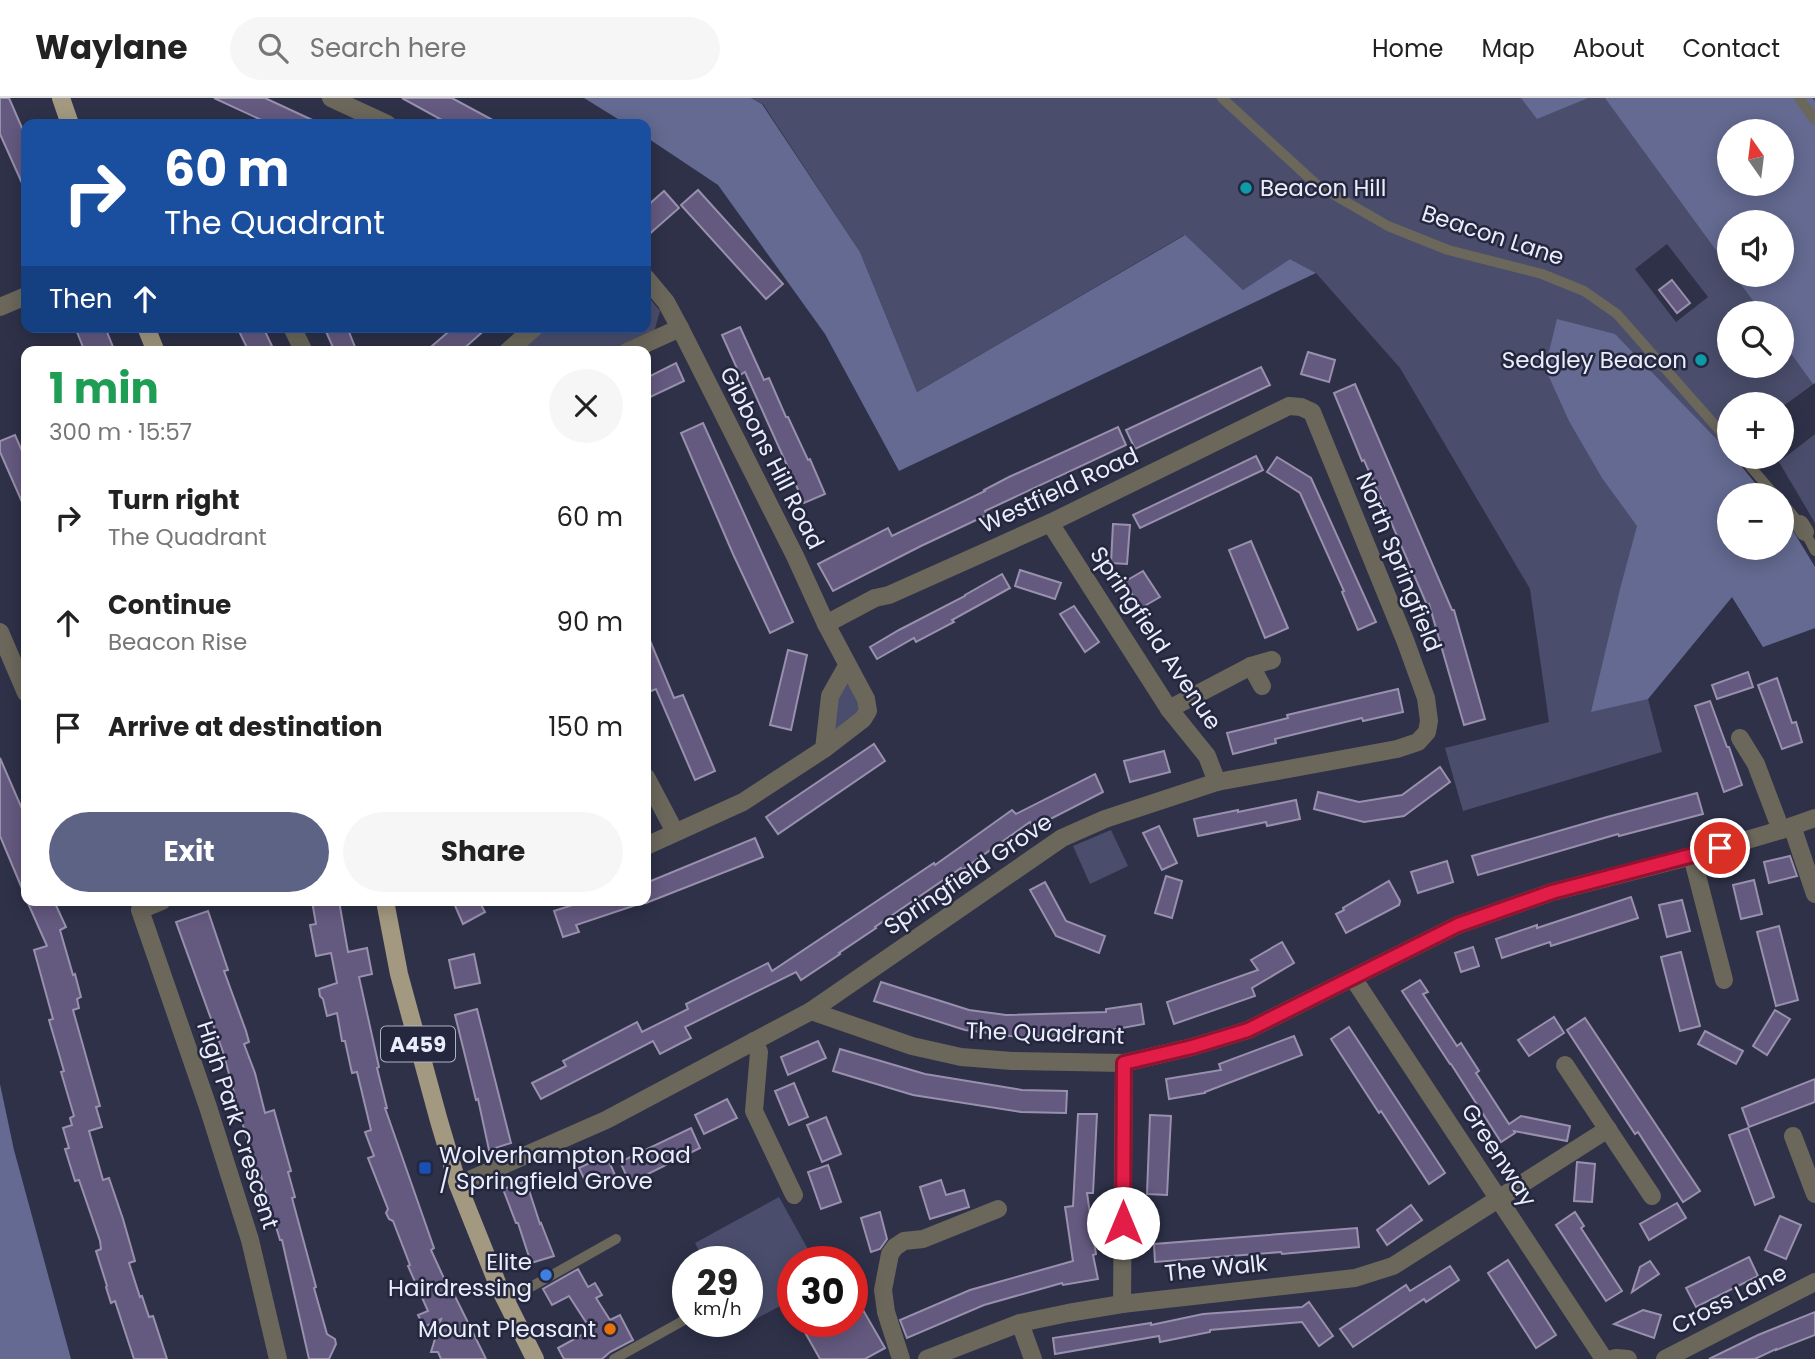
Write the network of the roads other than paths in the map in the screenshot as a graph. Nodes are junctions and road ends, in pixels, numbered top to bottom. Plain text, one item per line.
1 (61, 98) edge
2 (331, 98) edge
3 (1223, 98) edge
4 (1799, 98) edge
5 (68, 119) edge
6 (376, 119) edge
7 (1815, 120) edge
8 (651, 284) edge
9 (21, 298) edge
10 (0, 307) edge
11 (680, 328) junction
12 (528, 333) edge
13 (514, 346) edge
14 (640, 346) edge
15 (1312, 412) joint
16 (1717, 427) edge
17 (1752, 469) edge
18 (1765, 483) edge
19 (1794, 518) edge
20 (1050, 523) junction
21 (1815, 551) edge
22 (826, 624) junction
23 (0, 632) edge
24 (1272, 660) dead end
25 (847, 666) junction
26 (1251, 666) junction
27 (21, 681) edge
28 (1262, 685) dead end
29 (1169, 709) junction
30 (1427, 733) joint
31 (1740, 738) dead end
32 (824, 749) junction
33 (1217, 782) junction
34 (651, 786) edge
35 (1815, 818) edge
36 (1787, 828) junction
37 (675, 832) junction
38 (651, 844) edge
39 (1692, 856) junction
40 (1815, 894) edge
41 (138, 906) edge
42 (386, 906) edge
43 (1353, 978) junction
44 (1724, 979) dead end
45 (811, 1011) junction
46 (754, 1041) junction
47 (1124, 1063) junction
48 (1565, 1065) dead end
49 (1608, 1129) junction
50 (1793, 1136) dead end
51 (458, 1185) junction
52 (1815, 1194) edge
53 (794, 1195) dead end
54 (1652, 1196) dead end
55 (1497, 1199) junction
56 (998, 1209) dead end
57 (616, 1239) dead end
58 (1815, 1282) edge
59 (506, 1301) junction
60 (1122, 1304) junction
61 (1020, 1323) junction
62 (672, 1327) edge
63 (278, 1359) edge
64 (535, 1359) edge
65 (614, 1359) edge
66 (901, 1359) edge
67 (927, 1359) edge
68 (1033, 1359) edge
69 (1604, 1359) edge
70 (1612, 1359) edge
71 (1628, 1359) edge
72 (1665, 1359) edge

1 - 5 main road
2 - 6 street
3 - 16 lane, Beacon Lane
4 - 7 lane
8 - 11 street, Gibbons Hill Road
9 - 10 street
11 - 14 street
11 - 22 street, Gibbons Hill Road
12 - 13 street
15 - 20 street, Westfield Road
15 - 30 street, North Springfield
17 - 18 lane
19 - 21 lane
20 - 22 street, Westfield Road
20 - 29 street, Springfield Avenue
22 - 25 street, Gibbons Hill Road
23 - 27 street
24 - 26 street
25 - 32 street
25 - 32 street, Gibbons Hill Road
26 - 28 street
26 - 29 street
29 - 33 street, Springfield Avenue
30 - 33 street, Springfield Grove
31 - 36 street
32 - 37 street
33 - 45 street, Springfield Grove
34 - 37 street
35 - 36 street, The Quadrant
36 - 39 street, The Quadrant
36 - 40 street
37 - 38 street
39 - 43 street, The Quadrant
39 - 44 street
41 - 63 street, High Park Crescent
42 - 51 main road, A459
43 - 47 street, The Quadrant
43 - 55 street, Greenway
45 - 46 street, Springfield Grove
45 - 47 street, The Quadrant
46 - 51 street, Springfield Grove
46 - 53 street
47 - 60 street
48 - 49 street
49 - 54 street
49 - 55 street, The Walk
50 - 52 street
51 - 59 main road, A459
55 - 60 street, The Walk
55 - 69 street, Greenway
56 - 66 street
57 - 59 lane
58 - 72 street, Cross Lane
59 - 64 main road, A459
60 - 61 street, The Walk
61 - 67 street, The Walk
61 - 68 street
62 - 65 lane
70 - 71 street

